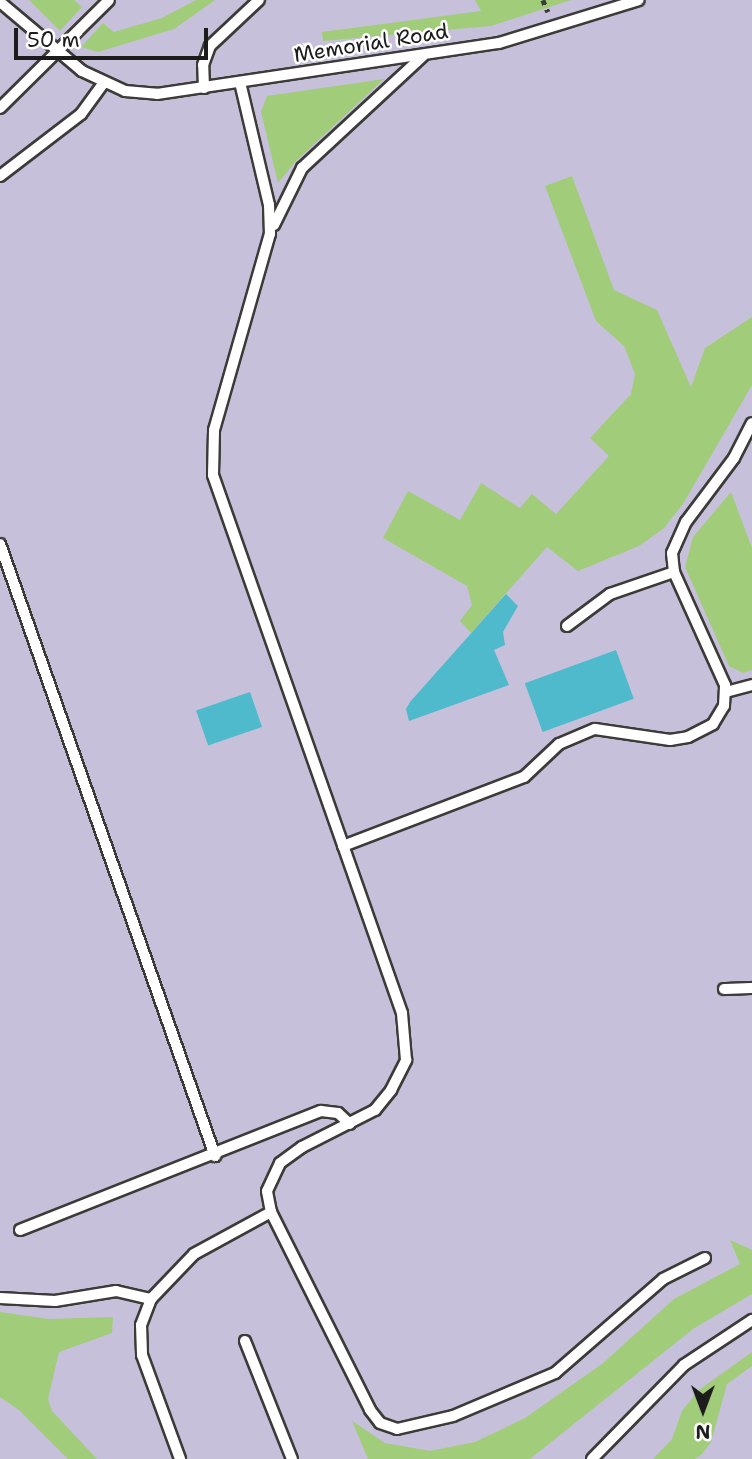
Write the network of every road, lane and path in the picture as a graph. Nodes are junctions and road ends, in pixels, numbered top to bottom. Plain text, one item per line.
1 (109, 0) edge
2 (259, 0) edge
3 (639, 0) edge
4 (0, 2) edge
5 (625, 2) edge
6 (56, 52) junction
7 (425, 54) junction
8 (104, 82) junction
9 (240, 82) junction
10 (204, 88) junction
11 (0, 107) edge
12 (0, 176) edge
13 (268, 244) junction
14 (752, 423) edge
15 (0, 544) edge
16 (674, 572) junction
17 (567, 626) dead end
18 (752, 685) edge
19 (726, 692) junction
20 (343, 846) junction
21 (752, 988) edge
22 (724, 989) dead end
23 (349, 1124) junction
24 (215, 1156) junction
25 (271, 1212) junction
26 (20, 1230) dead end
27 (705, 1258) dead end
28 (0, 1298) edge
29 (152, 1299) junction
30 (752, 1320) edge
31 (245, 1341) dead end
32 (180, 1459) edge
33 (292, 1459) edge
34 (592, 1459) edge

1 - 6 lane
2 - 10 lane
3 - 5 lane, Memorial Road
4 - 6 lane, Memorial Road
5 - 7 lane, Memorial Road
6 - 8 lane, Memorial Road
6 - 11 lane
7 - 9 lane, Memorial Road
7 - 13 lane
8 - 10 lane, Memorial Road
8 - 12 lane
9 - 10 lane, Memorial Road
9 - 13 lane
13 - 20 lane
14 - 16 lane
15 - 24 lane
16 - 17 lane
16 - 19 lane
18 - 19 lane
19 - 20 lane
20 - 23 lane
21 - 22 lane
23 - 24 lane
23 - 25 lane
24 - 26 lane
25 - 27 lane
25 - 29 lane
28 - 29 lane
29 - 32 lane
30 - 34 lane
31 - 33 lane

